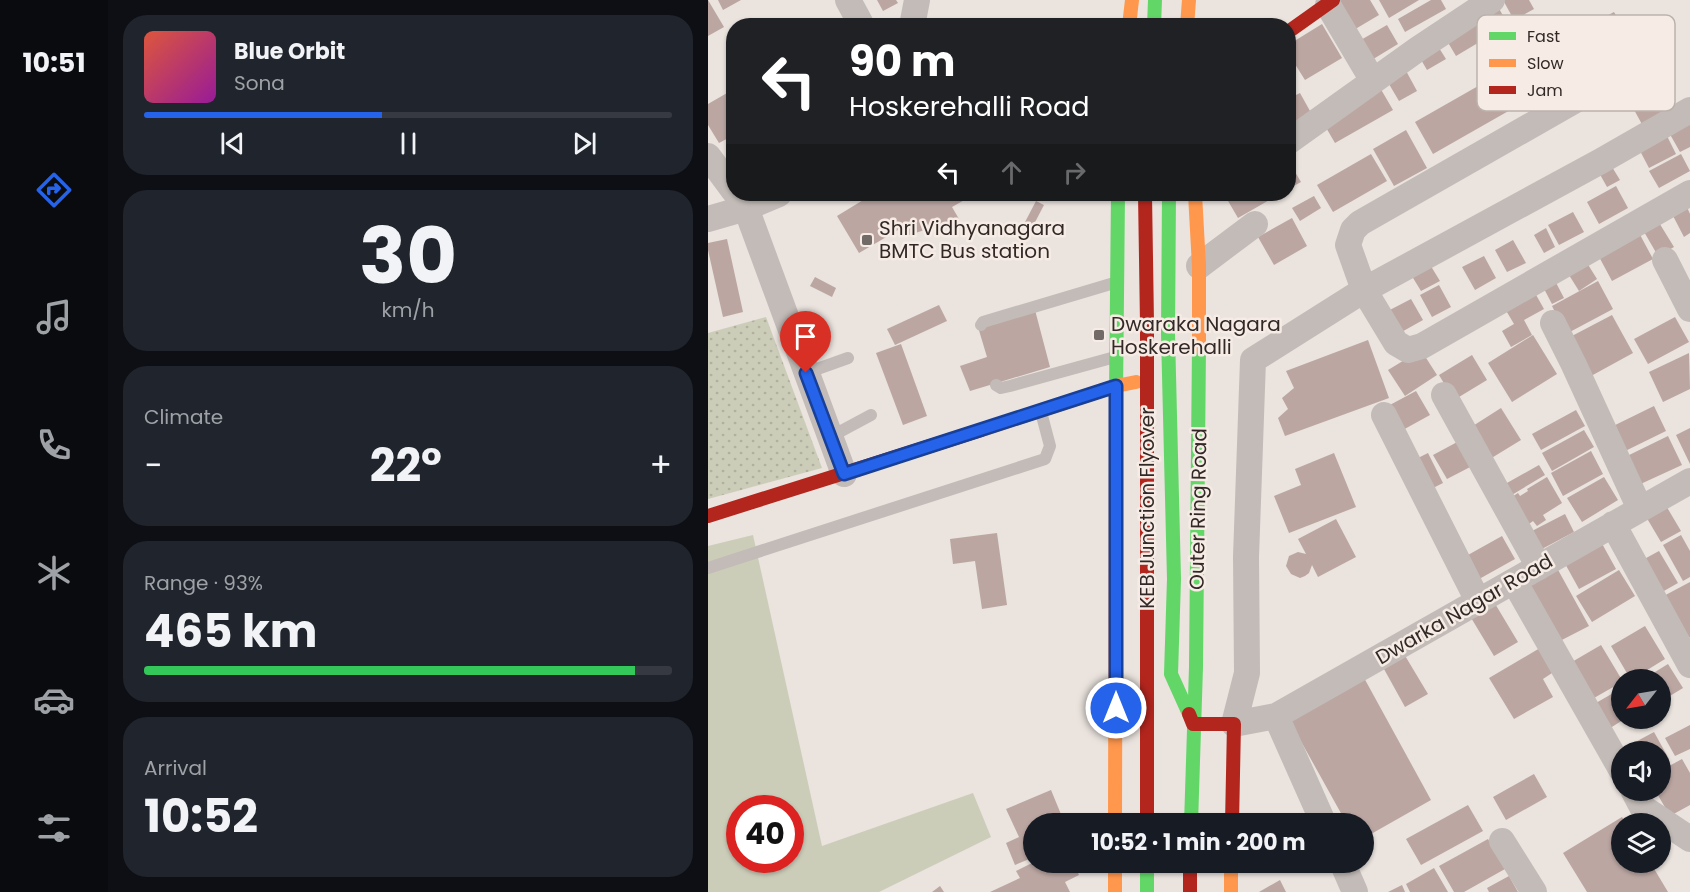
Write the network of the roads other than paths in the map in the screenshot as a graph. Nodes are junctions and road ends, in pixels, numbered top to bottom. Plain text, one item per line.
1 (848, 0) edge
2 (917, 0) edge
3 (1131, 0) edge
4 (1155, 0) edge
5 (1189, 0) edge
6 (1492, 0) edge
7 (1330, 3) edge
8 (858, 18) edge
9 (914, 18) edge
10 (1130, 18) edge
11 (1154, 18) edge
12 (1187, 18) edge
13 (1296, 26) edge
14 (1373, 81) junction
15 (1690, 110) edge
16 (1556, 111) edge
17 (1296, 136) edge
18 (708, 156) edge
19 (726, 181) edge
20 (1690, 193) edge
21 (733, 201) edge
22 (740, 201) edge
23 (1118, 201) edge
24 (1145, 201) edge
25 (1169, 201) edge
26 (1195, 201) edge
27 (708, 219) edge
28 (1255, 224) dead end
29 (1665, 260) dead end
30 (1199, 266) junction
31 (1116, 280) junction
32 (1364, 290) junction
33 (1690, 309) edge
34 (1553, 323) dead end
35 (981, 325) dead end
36 (1116, 356) junction
37 (848, 358) dead end
38 (806, 373) junction
39 (1169, 375) junction
40 (996, 385) dead end
41 (1116, 386) junction
42 (1444, 394) dead end
43 (1033, 399) junction
44 (871, 415) dead end
45 (1384, 415) dead end
46 (830, 437) junction
47 (844, 474) junction
48 (1690, 481) edge
49 (1640, 509) junction
50 (708, 516) edge
51 (1613, 524) junction
52 (1539, 567) junction
53 (708, 568) edge
54 (1514, 581) junction
55 (1478, 601) junction
56 (1690, 665) edge
57 (1276, 716) junction
58 (1193, 724) junction
59 (1234, 724) junction
60 (1611, 752) edge
61 (1638, 801) edge
62 (1115, 813) edge
63 (1147, 813) edge
64 (1191, 813) edge
65 (1232, 813) edge
66 (1319, 813) edge
67 (1690, 839) edge
68 (1502, 841) dead end
69 (1115, 873) edge
70 (1147, 873) edge
71 (1190, 873) edge
72 (1231, 873) edge
73 (1347, 873) edge
74 (1115, 892) edge
75 (1146, 892) edge
76 (1190, 892) edge
77 (1231, 892) edge
78 (1355, 892) edge
79 (1533, 892) edge

1 - 8 street
2 - 9 street
3 - 10 main road
4 - 11 main road
5 - 12 main road
6 - 14 street
7 - 13 main road
7 - 14 street
14 - 17 street
15 - 32 street
16 - 32 street
18 - 19 street
20 - 32 street
21 - 27 street
22 - 38 street
23 - 31 main road
24 - 63 main road, KEB Junction Flyover, bridge
25 - 39 main road
26 - 30 main road, Outer Ring Road
28 - 30 street
29 - 33 street
30 - 58 main road, Outer Ring Road
31 - 35 lane
31 - 36 main road
32 - 59 street
34 - 49 street
36 - 41 main road
36 - 43 lane
37 - 38 lane
38 - 46 street
39 - 41 main road
39 - 58 main road
40 - 43 lane
41 - 43 main road
41 - 62 main road
42 - 52 street
43 - 47 main road
43 - 53 lane
44 - 46 lane
45 - 55 street
46 - 47 street
47 - 50 main road
48 - 49 street, Dwarka Nagar Road
49 - 51 street, Dwarka Nagar Road
51 - 52 street, Dwarka Nagar Road
51 - 56 street
52 - 54 street, Dwarka Nagar Road
54 - 55 street, Dwarka Nagar Road
54 - 60 street
55 - 57 street, Dwarka Nagar Road
57 - 59 street, Dwarka Nagar Road
57 - 66 street
58 - 59 main road
58 - 64 main road, Outer Ring Road
59 - 65 main road
61 - 67 street
68 - 79 street
69 - 74 main road
70 - 75 main road
71 - 76 main road
72 - 77 main road
73 - 78 street

